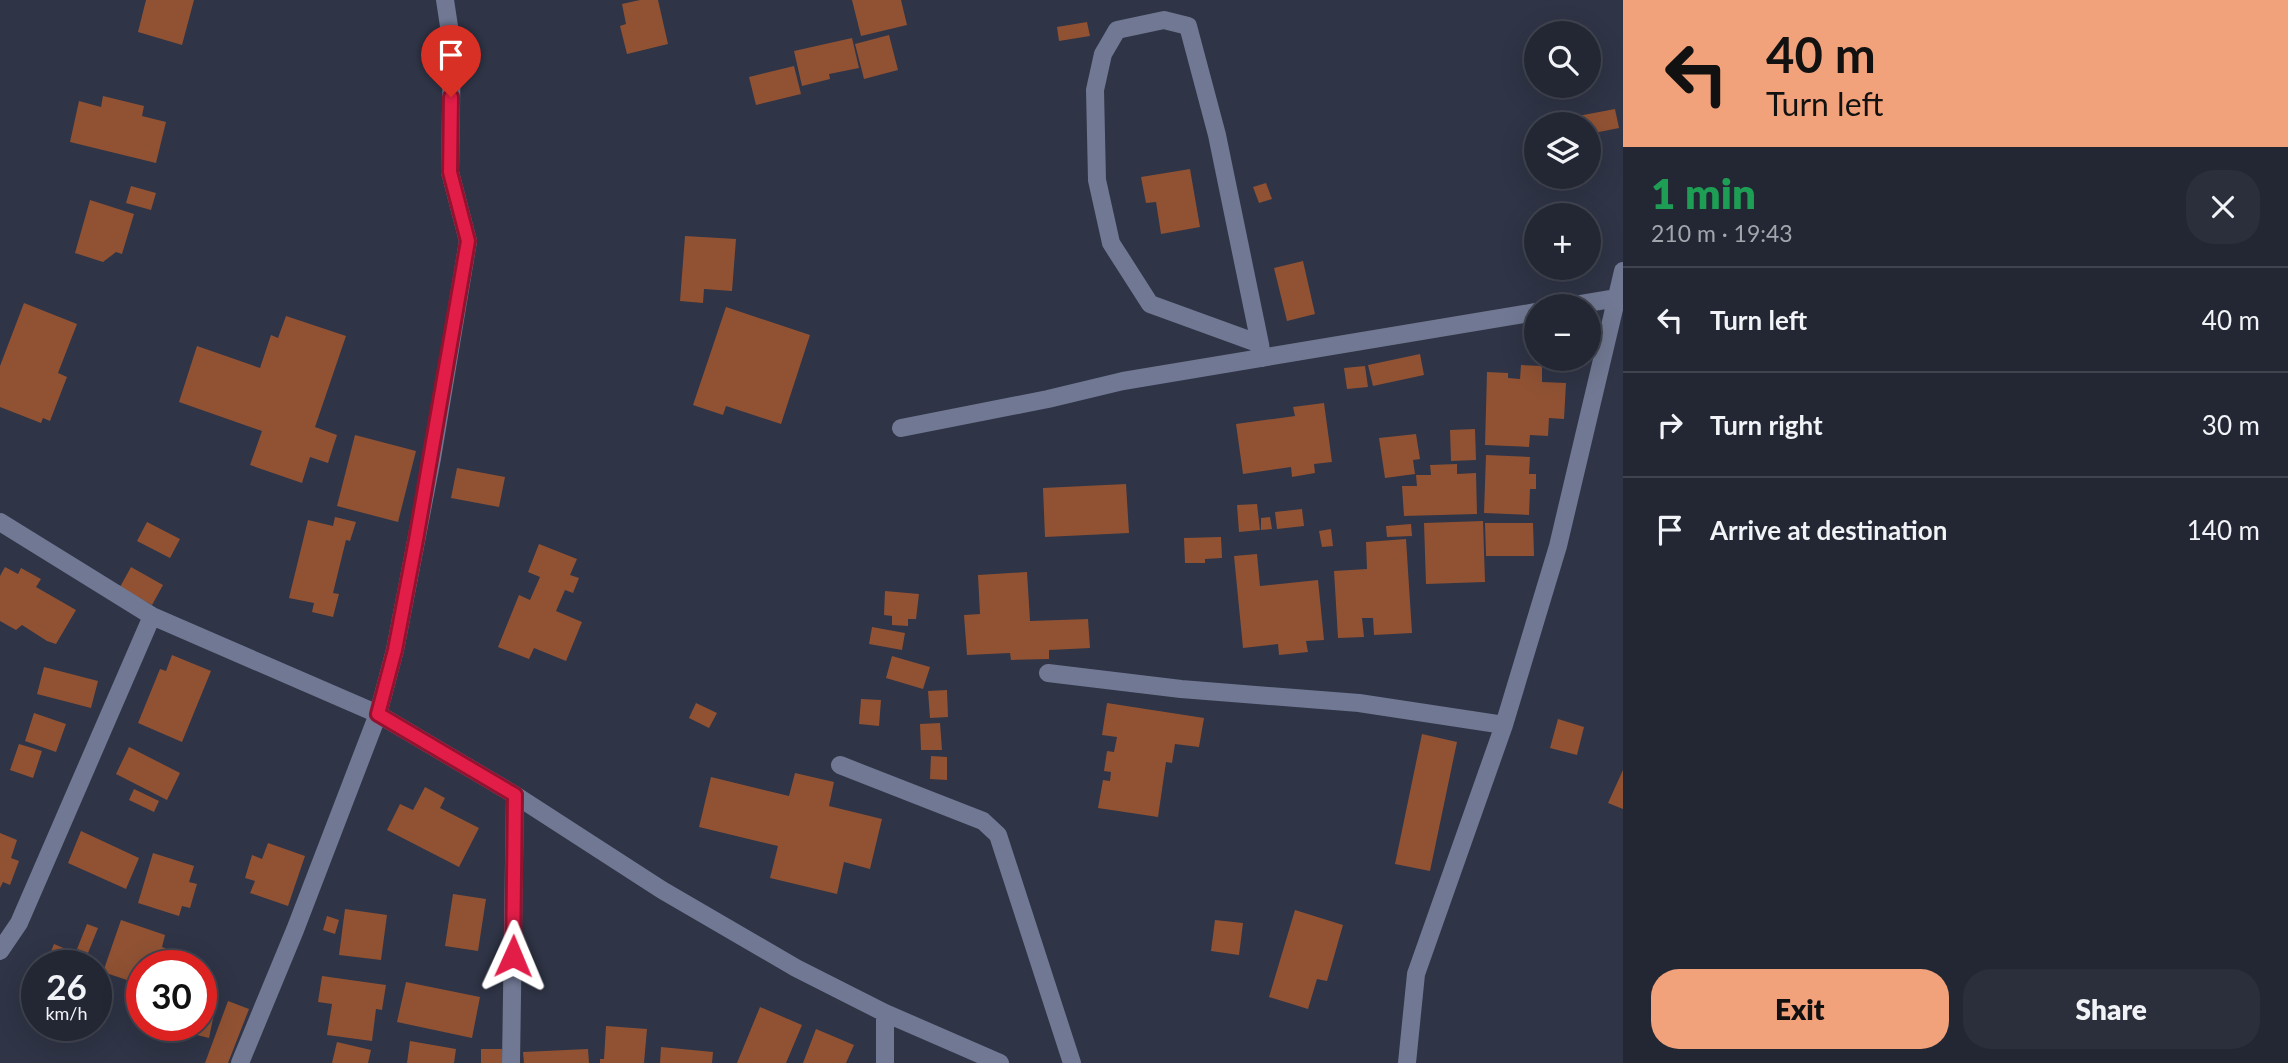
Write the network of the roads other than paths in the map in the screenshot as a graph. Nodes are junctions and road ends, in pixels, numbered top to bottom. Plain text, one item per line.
1 (445, 0) edge
2 (1623, 271) edge
3 (1617, 298) junction
4 (1601, 301) edge
5 (1524, 314) edge
6 (1261, 351) junction
7 (901, 428) dead end
8 (0, 522) edge
9 (152, 616) junction
10 (1048, 673) dead end
11 (378, 714) junction
12 (1504, 725) junction
13 (840, 765) dead end
14 (515, 795) junction
15 (0, 951) edge
16 (885, 1013) junction
17 (240, 1063) edge
18 (511, 1063) edge
19 (885, 1063) edge
20 (1000, 1063) edge
21 (1072, 1063) edge
22 (1408, 1063) edge

1 - 11 street
2 - 3 street
3 - 4 street
3 - 12 street
5 - 6 street
6 - 6 street
6 - 7 street
8 - 9 street
9 - 11 street
9 - 15 street
10 - 12 street
11 - 14 street
11 - 17 street
12 - 22 street
13 - 21 street
14 - 16 street
14 - 18 street
16 - 19 street
16 - 20 street

